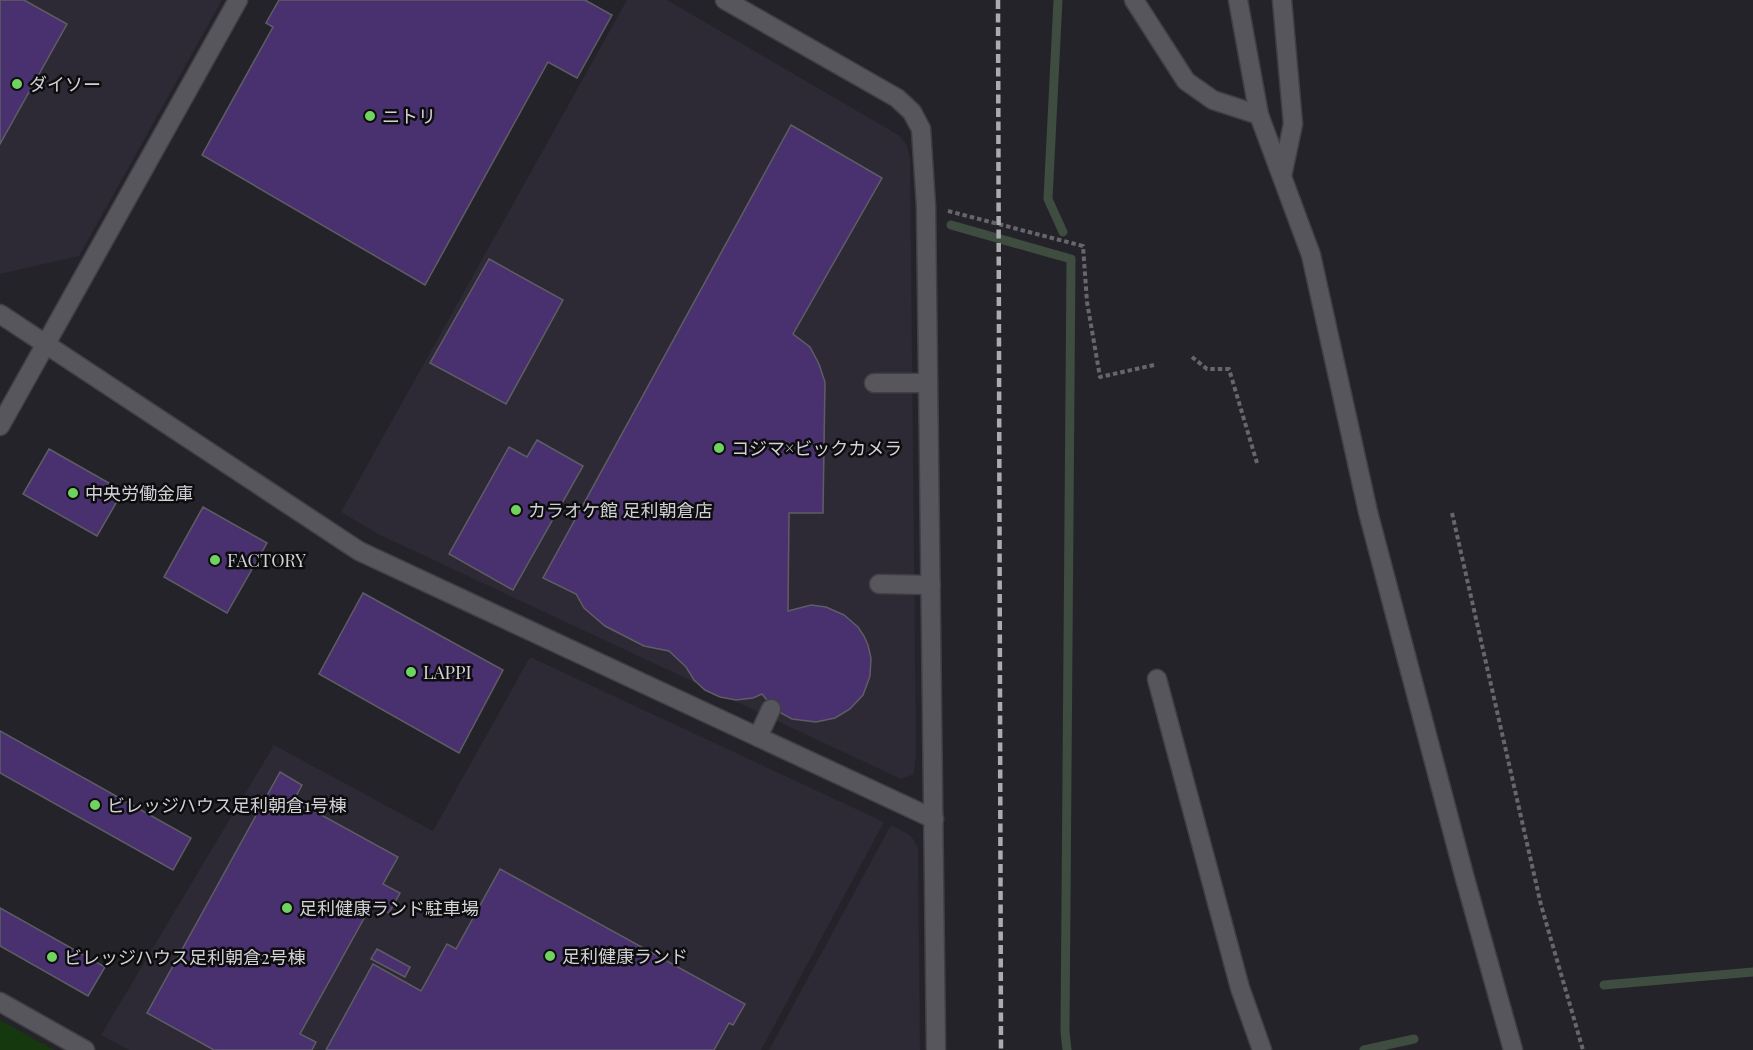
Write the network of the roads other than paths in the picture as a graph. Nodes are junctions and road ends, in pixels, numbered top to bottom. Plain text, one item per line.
1 (237, 0) edge
2 (725, 0) edge
3 (1134, 0) edge
4 (1238, 0) edge
5 (1282, 0) edge
6 (1259, 115) junction
7 (1282, 176) junction
8 (0, 314) edge
9 (46, 344) junction
10 (874, 383) dead end
11 (928, 383) junction
12 (0, 426) edge
13 (879, 584) dead end
14 (931, 585) junction
15 (1157, 679) dead end
16 (771, 709) dead end
17 (758, 737) junction
18 (934, 819) junction
19 (0, 1002) edge
20 (86, 1050) edge
21 (936, 1050) edge
22 (1262, 1050) edge
23 (1513, 1050) edge

1 - 9 street
2 - 11 street
3 - 6 street
4 - 6 street
5 - 7 street
6 - 7 street
7 - 23 street
8 - 9 street
9 - 12 street
9 - 17 street
10 - 11 street
11 - 14 street
13 - 14 street
14 - 18 street
15 - 22 street
16 - 17 street
17 - 18 street
18 - 21 street
19 - 20 street

